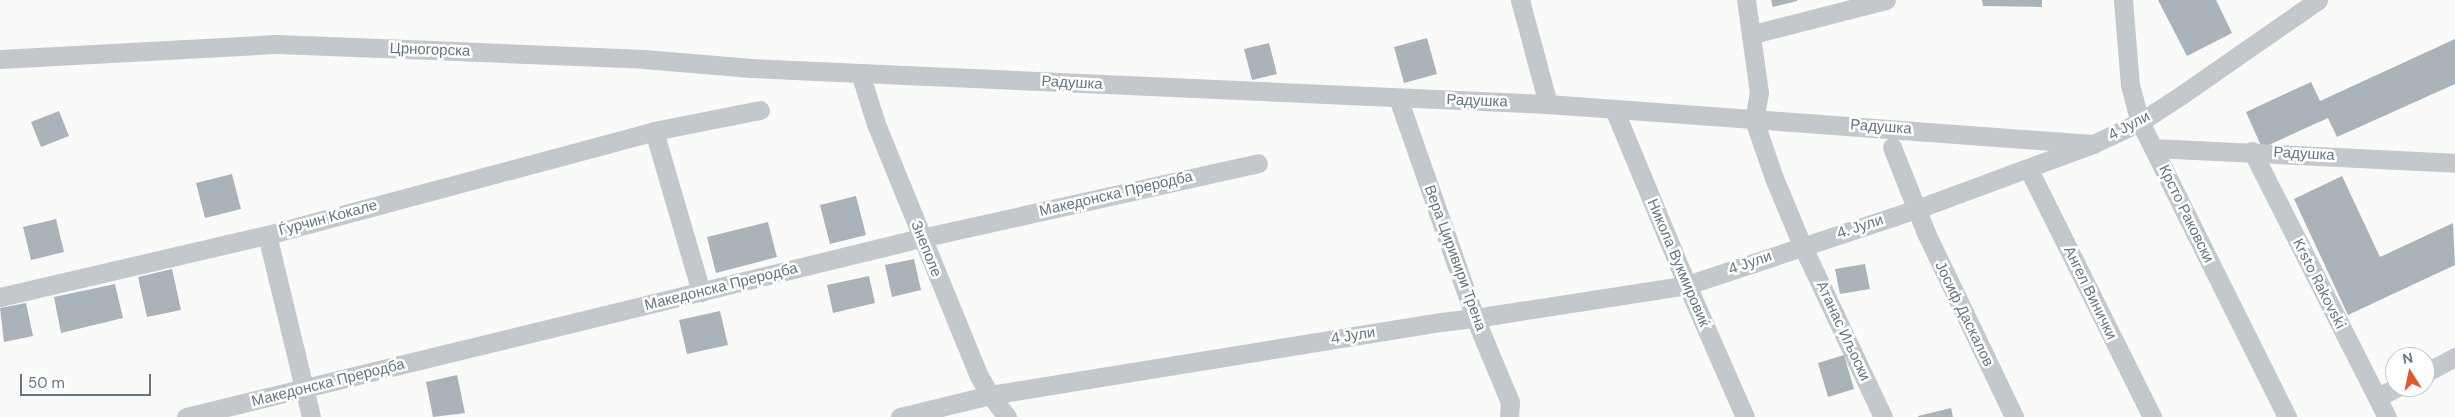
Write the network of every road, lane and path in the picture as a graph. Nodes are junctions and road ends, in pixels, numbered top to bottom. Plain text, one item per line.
1 (1520, 0) edge
2 (1746, 0) edge
3 (1886, 0) edge
4 (2123, 0) edge
5 (2318, 0) edge
6 (1752, 34) junction
7 (0, 59) edge
8 (860, 73) junction
9 (1398, 98) junction
10 (1548, 104) junction
11 (1614, 109) junction
12 (760, 110) dead end
13 (1754, 120) junction
14 (2140, 122) junction
15 (654, 131) junction
16 (2093, 144) junction
17 (1892, 147) dead end
18 (2153, 148) junction
19 (2252, 151) junction
20 (1258, 163) dead end
21 (2455, 163) edge
22 (2028, 170) junction
23 (1917, 209) junction
24 (267, 235) junction
25 (921, 238) junction
26 (1802, 245) junction
27 (1687, 285) junction
28 (701, 292) junction
29 (0, 298) edge
30 (1475, 318) junction
31 (2455, 357) edge
32 (2435, 368) edge
33 (302, 389) junction
34 (2385, 394) edge
35 (990, 395) junction
36 (2378, 397) junction
37 (186, 417) edge
38 (310, 417) edge
39 (900, 417) edge
40 (1007, 417) edge
41 (1509, 417) edge
42 (1745, 417) edge
43 (1883, 417) edge
44 (2014, 417) edge
45 (2152, 417) edge
46 (2287, 417) edge
47 (2387, 417) edge

1 - 10 street
2 - 6 street
3 - 6 street
4 - 14 street, Крсто Раковски
5 - 14 street, 4 Јули
6 - 13 street
7 - 8 street, Црногорска
8 - 9 street, Радушка
8 - 25 street, Знеполе
9 - 10 street, Радушка
9 - 30 street, Вера Циривири Трена
10 - 11 street, Радушка
11 - 13 street, Радушка
11 - 27 street, Никола Вукмировиќ
12 - 15 street, Ѓурчин Кокале
13 - 16 street, Радушка
13 - 26 street
14 - 16 street, 4 Јули
14 - 18 street, Крсто Раковски
15 - 24 street, Ѓурчин Кокале
15 - 28 street
16 - 22 street, 4 Јули
17 - 23 street, Јосиф Даскалов
18 - 19 street, Радушка
18 - 46 street, Крсто Раковски
19 - 21 street, Радушка
19 - 36 street, Krsto Rakovski
20 - 25 street, Македонска Преродба
22 - 23 street, 4 Јули
22 - 45 street, Ангел Винички
23 - 26 street, 4. Јули
23 - 44 street, Јосиф Даскалов
24 - 29 street, Ѓурчин Кокале
24 - 33 street
25 - 28 street, Македонска Преродба
25 - 35 street, Знеполе
26 - 27 street, 4 Јули
26 - 43 street, Aтанас Иљоски
27 - 30 street, 4 Јули
27 - 42 street, Никола Вукмировиќ
28 - 33 street, Македонска Преродба
30 - 35 street, 4 Јули
30 - 41 street, Вера Циривири Трена
31 - 32 street
33 - 37 street, Македонска Преродба
33 - 38 street
34 - 36 street
35 - 39 street, 4 Јули
35 - 40 street, Знеполе
36 - 47 street, Krsto Rakovski

